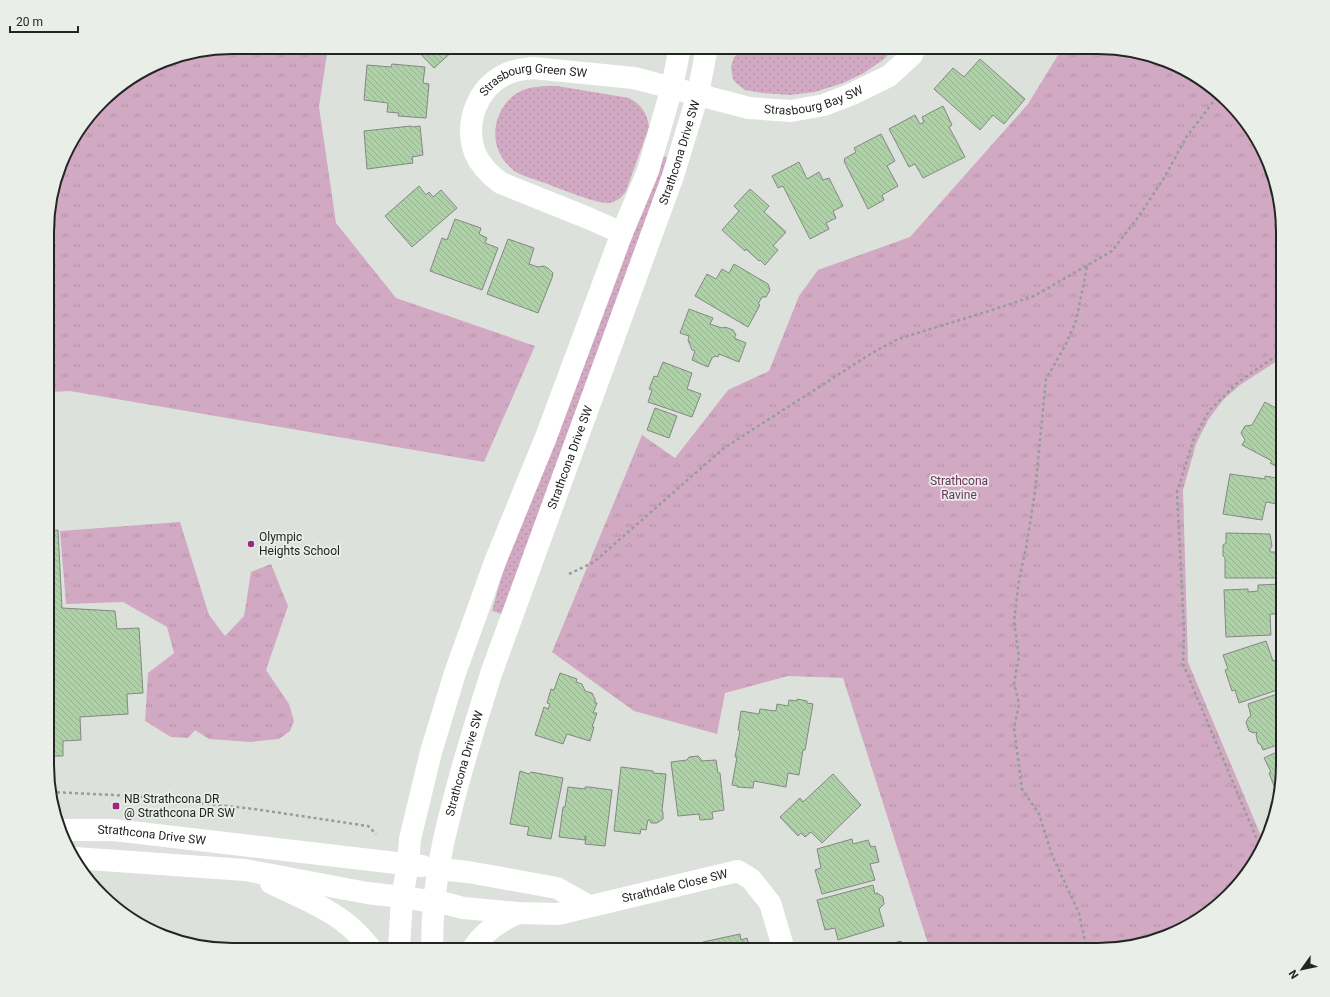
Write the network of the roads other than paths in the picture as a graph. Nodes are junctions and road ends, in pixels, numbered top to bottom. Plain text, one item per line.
1 (679, 54) edge
2 (706, 54) edge
3 (912, 54) edge
4 (672, 87) junction
5 (698, 94) junction
6 (622, 233) junction
7 (67, 830) edge
8 (81, 858) edge
9 (408, 865) junction
10 (439, 869) junction
11 (245, 870) junction
12 (402, 897) junction
13 (435, 902) junction
14 (589, 906) junction
15 (518, 913) junction
16 (366, 943) edge
17 (399, 943) edge
18 (432, 943) edge
19 (477, 943) edge
20 (782, 943) edge

1 - 4 street, Strathcona Drive SW
2 - 5 street, Strathcona Drive SW
3 - 5 street, Strasbourg Bay SW
4 - 5 street, Strasbourg Green SW
4 - 6 street, Strathcona Drive SW
4 - 6 street, Strasbourg Green SW
5 - 10 street, Strathcona Drive SW
6 - 9 street, Strathcona Drive SW
7 - 9 street, Strathcona Drive SW
8 - 11 street
9 - 10 street, Strathcona Drive SW
9 - 12 street, Strathcona Drive SW
10 - 13 street, Strathcona Drive SW
10 - 14 street
11 - 12 street
11 - 16 street
12 - 13 street
12 - 17 street, Strathcona Drive SW
13 - 15 street, Strathdale Close SW
13 - 18 street, Strathcona Drive SW
14 - 15 street, Strathdale Close SW
14 - 20 street, Strathdale Close SW
15 - 19 street

